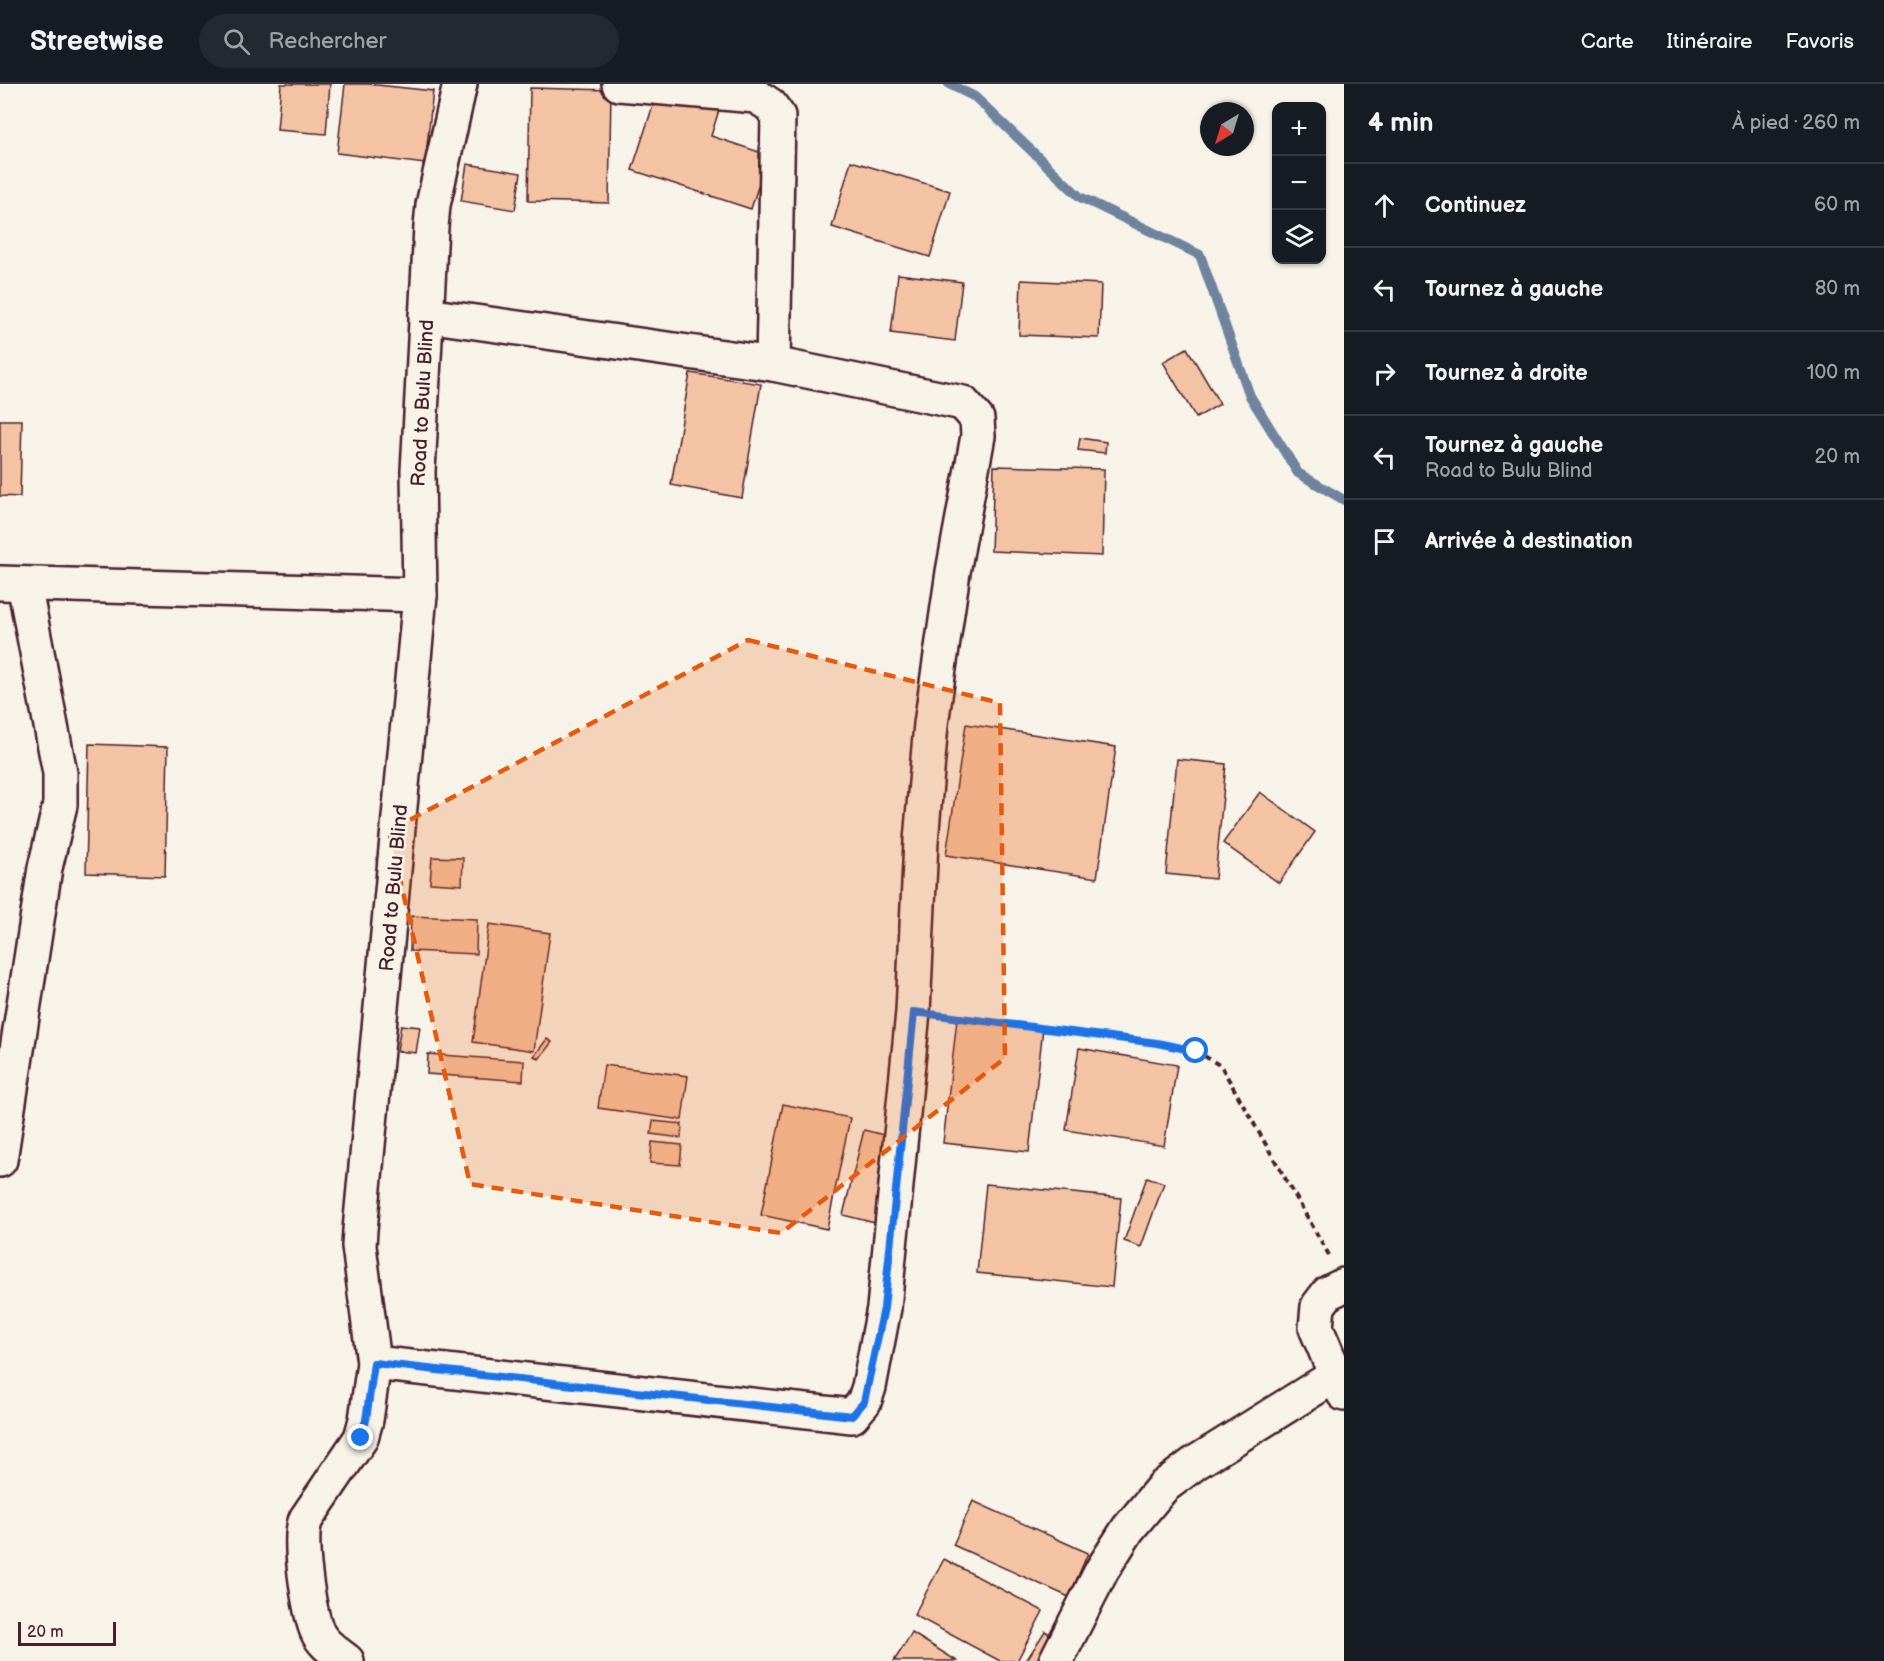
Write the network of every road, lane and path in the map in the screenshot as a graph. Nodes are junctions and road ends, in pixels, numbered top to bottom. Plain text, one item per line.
1 (460, 84) edge
2 (619, 84) edge
3 (426, 315) junction
4 (773, 364) junction
5 (12, 583) edge
6 (420, 595) junction
7 (914, 1012) junction
8 (0, 1160) edge
9 (1338, 1273) edge
10 (374, 1363) junction
11 (1340, 1385) edge
12 (347, 1661) edge
13 (1056, 1661) edge

1 - 3 street, Road to Bulu Blind
2 - 4 street
3 - 4 street
3 - 6 street, Road to Bulu Blind
4 - 7 street
5 - 6 street
5 - 8 street
6 - 10 street, Road to Bulu Blind
7 - 9 path
7 - 10 street
9 - 11 street
10 - 12 street, Road to Bulu Blind
11 - 13 street

